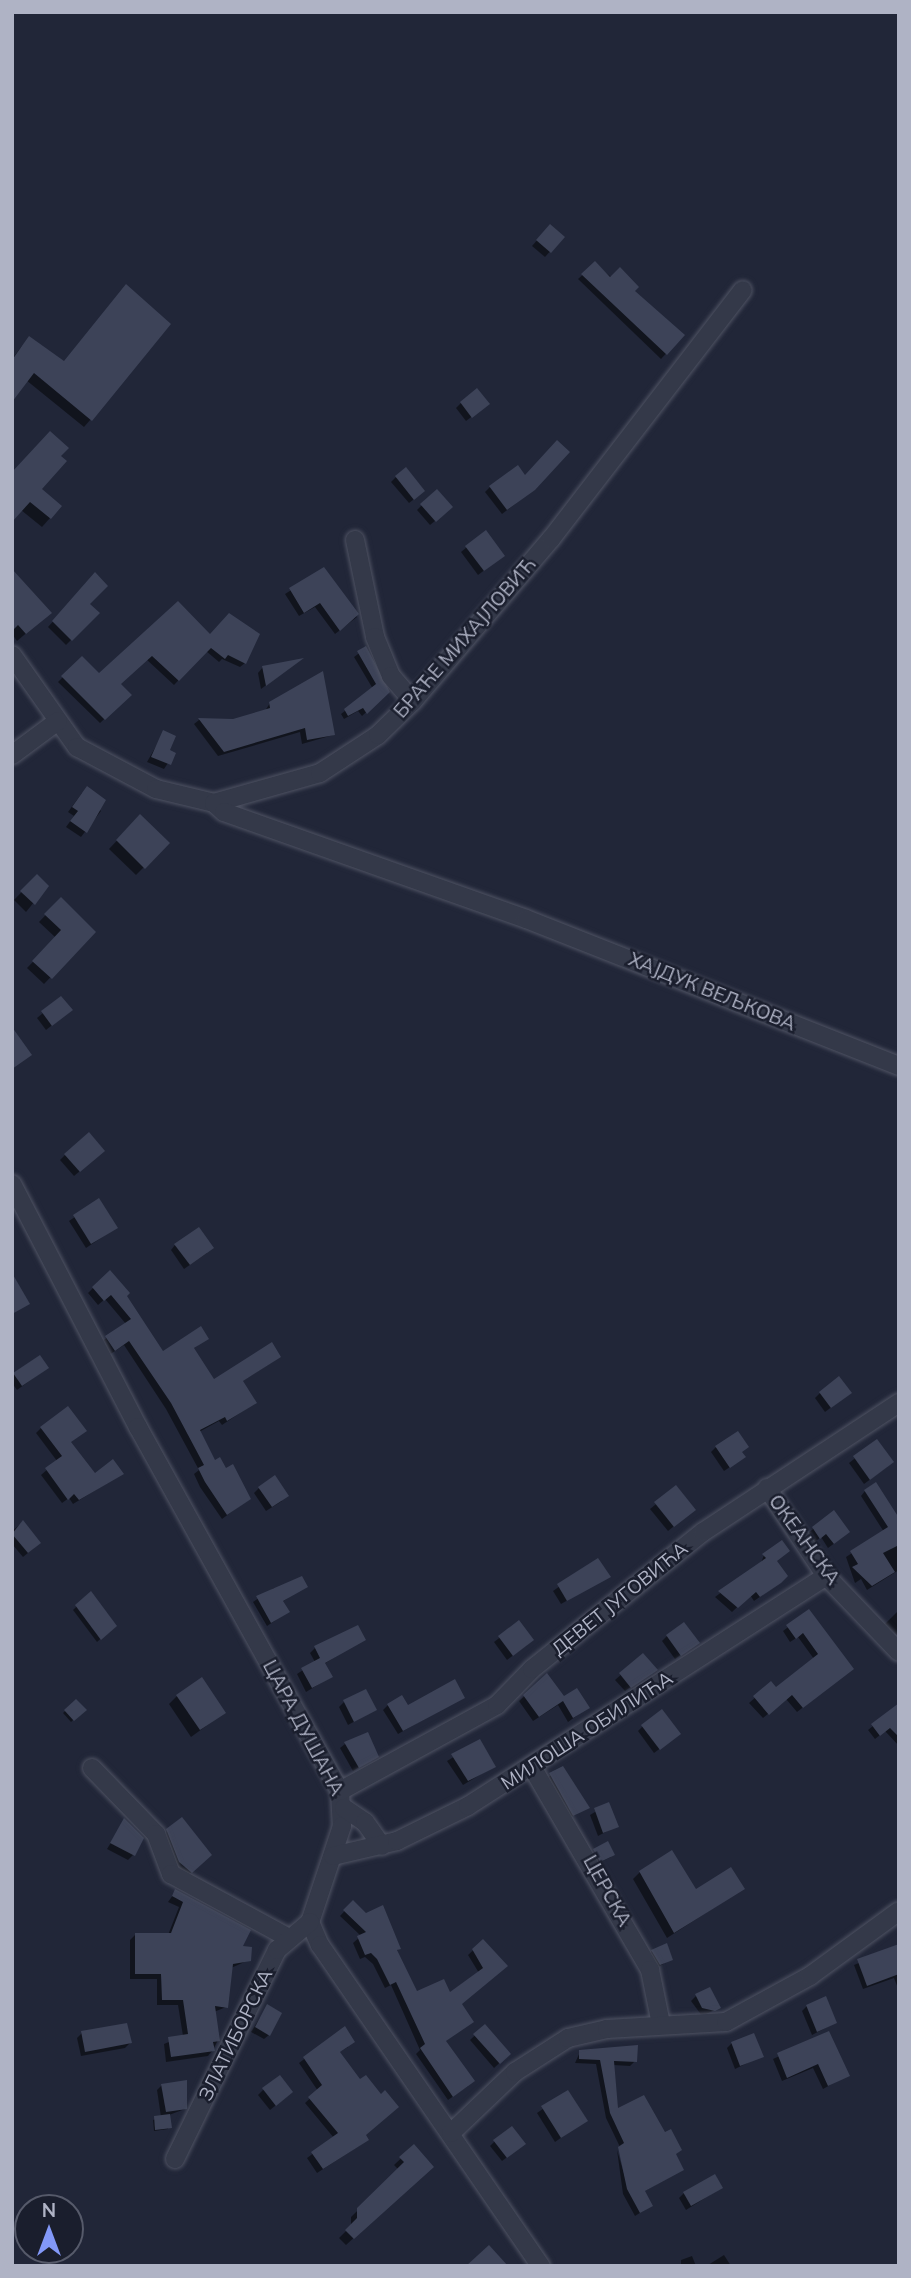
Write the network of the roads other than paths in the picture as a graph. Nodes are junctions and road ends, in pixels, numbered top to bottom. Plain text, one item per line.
1 (743, 290) dead end
2 (355, 540) dead end
3 (12, 655) edge
4 (413, 701) junction
5 (58, 721) junction
6 (12, 755) edge
7 (214, 803) junction
8 (899, 1066) edge
9 (12, 1184) edge
10 (899, 1403) edge
11 (767, 1488) junction
12 (826, 1576) junction
13 (899, 1652) edge
14 (532, 1767) junction
15 (92, 1768) dead end
16 (342, 1800) junction
17 (382, 1846) junction
18 (333, 1856) junction
19 (899, 1911) edge
20 (310, 1922) junction
21 (287, 1937) junction
22 (661, 2024) junction
23 (451, 2133) junction
24 (175, 2159) dead end
25 (541, 2266) edge

1 - 4 street, БРАЋЕ МИХАЈЛОВИЋ
2 - 4 street
3 - 5 street, БРАЋЕ МИХАЈЛОВИЋ
4 - 7 street, БРАЋЕ МИХАЈЛОВИЋ
5 - 6 street
5 - 7 street, БРАЋЕ МИХАЈЛОВИЋ
7 - 8 street, ХАЈДУК ВЕЉКОВА
9 - 16 street, ЦАРА ДУШАНА
10 - 11 street, ДЕВЕТ ЈУГОВИЋА
11 - 12 street, ОКЕАНСКА
11 - 16 street, ДЕВЕТ ЈУГОВИЋА
12 - 13 street, ОКЕАНСКА
12 - 14 street, МИЛОША ОБИЛИЋА
14 - 17 street, МИЛОША ОБИЛИЋА
14 - 22 street, ЦЕРСКА
15 - 21 street
16 - 17 street
16 - 18 street, ЦАРА ДУШАНА
17 - 18 street, МИЛОША ОБИЛИЋА
18 - 20 street, ЦАРА ДУШАНА
19 - 22 street
20 - 21 street
20 - 23 street
21 - 24 street, ЗЛАТИБОРСКА
22 - 23 street
23 - 25 street

